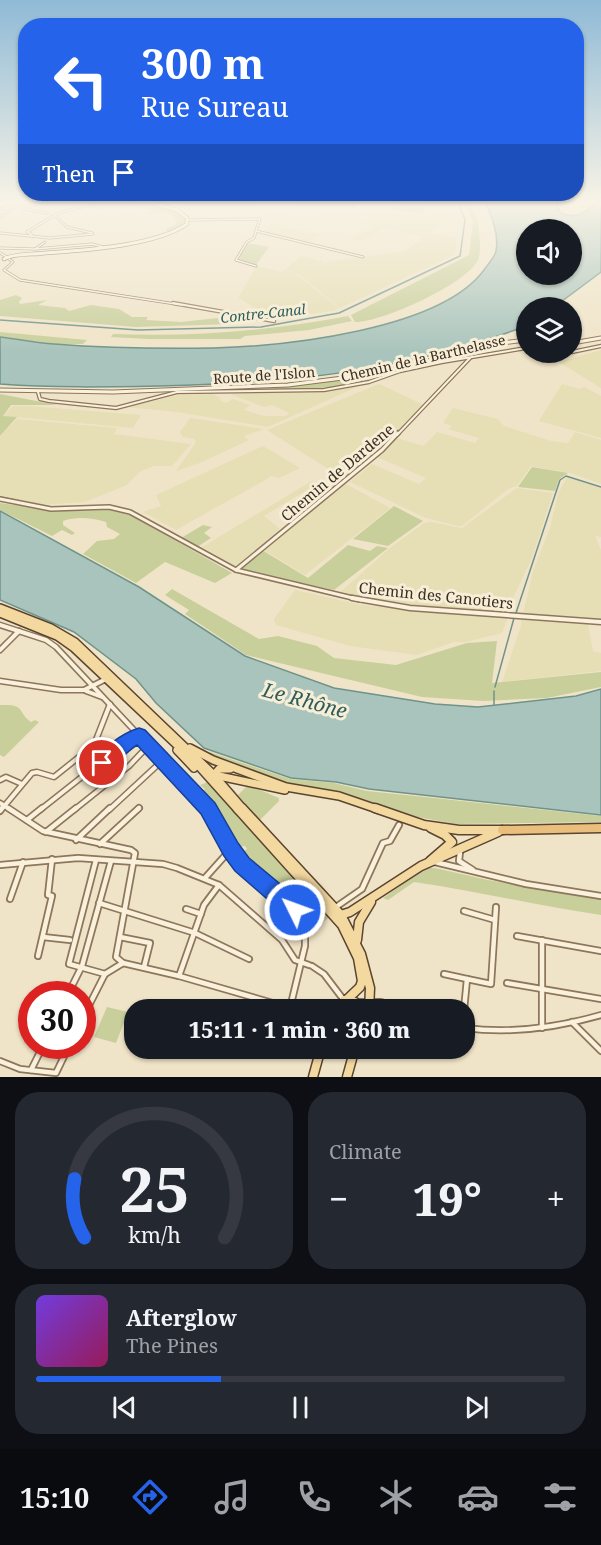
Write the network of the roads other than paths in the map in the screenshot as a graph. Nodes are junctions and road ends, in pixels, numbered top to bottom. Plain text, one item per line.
1 (56, 252) edge
2 (241, 252) edge
3 (347, 252) edge
4 (363, 256) dead end
5 (5, 258) edge
6 (256, 266) dead end
7 (274, 321) dead end
8 (601, 338) edge
9 (582, 339) edge
10 (516, 341) edge
11 (601, 346) edge
12 (516, 348) edge
13 (582, 350) edge
14 (470, 357) junction
15 (466, 358) junction
16 (444, 359) junction
17 (0, 390) edge
18 (38, 392) junction
19 (48, 392) junction
20 (49, 401) junction
21 (0, 499) edge
22 (236, 570) junction
23 (0, 608) edge
24 (0, 613) edge
25 (601, 622) edge
26 (27, 623) junction
27 (0, 625) edge
28 (19, 631) junction
29 (0, 650) edge
30 (109, 678) junction
31 (0, 681) edge
32 (93, 687) junction
33 (84, 690) junction
34 (103, 697) junction
35 (110, 704) junction
36 (149, 720) junction
37 (139, 735) junction
38 (174, 736) junction
39 (149, 745) junction
40 (163, 760) junction
41 (194, 768) dead end
42 (216, 775) junction
43 (0, 780) edge
44 (272, 782) junction
45 (22, 784) junction
46 (218, 788) junction
47 (354, 801) junction
48 (2, 804) edge
49 (139, 808) dead end
50 (0, 811) edge
51 (27, 820) junction
52 (399, 825) dead end
53 (424, 825) junction
54 (601, 828) edge
55 (502, 830) junction
56 (46, 832) junction
57 (76, 840) junction
58 (479, 840) junction
59 (100, 844) junction
60 (231, 849) junction
61 (52, 859) junction
62 (96, 860) junction
63 (111, 861) junction
64 (430, 861) junction
65 (23, 862) junction
66 (134, 863) junction
67 (0, 865) edge
68 (474, 872) junction
69 (205, 878) junction
70 (219, 885) junction
71 (376, 896) junction
72 (601, 896) edge
73 (10, 899) dead end
74 (99, 903) junction
75 (496, 907) dead end
76 (186, 909) dead end
77 (125, 910) junction
78 (338, 911) junction
79 (464, 911) dead end
80 (201, 914) junction
81 (495, 920) junction
82 (195, 933) junction
83 (518, 936) dead end
84 (43, 937) junction
85 (120, 937) junction
86 (70, 940) dead end
87 (542, 940) junction
88 (357, 942) junction
89 (601, 951) edge
90 (38, 956) dead end
91 (249, 959) dead end
92 (300, 962) junction
93 (123, 963) junction
94 (82, 966) junction
95 (144, 967) junction
96 (105, 974) junction
97 (444, 974) dead end
98 (179, 976) junction
99 (468, 979) junction
100 (74, 981) edge
101 (507, 983) dead end
102 (542, 989) junction
103 (96, 991) edge
104 (343, 999) edge
105 (345, 999) edge
106 (368, 999) edge
107 (465, 999) edge
108 (601, 999) edge
109 (601, 1016) edge
110 (572, 1022) junction
111 (542, 1028) junction
112 (475, 1029) edge
113 (601, 1051) edge
114 (36, 1059) edge
115 (63, 1059) edge
116 (318, 1059) edge
117 (352, 1059) edge
118 (0, 1061) edge
119 (31, 1070) junction
120 (313, 1077) edge
121 (347, 1077) edge

1 - 5 main road
2 - 6 street
3 - 4 street
5 - 7 street
8 - 9 street
10 - 16 street, Route de l'Islon
11 - 13 street
12 - 14 street, Chemin de la Barthelasse
14 - 15 street, Chemin de la Barthelasse
14 - 22 street, Chemin de Dardene
15 - 16 street
15 - 20 street, Chemin de la Barthelasse
16 - 19 street, Route de l'Islon
17 - 18 street, Route de l'Islon
18 - 19 street, Route de l'Islon
18 - 20 street, Chemin de la Barthelasse
19 - 20 street
21 - 22 street, Chemin des Canotiers
22 - 25 street, Chemin des Canotiers
23 - 26 main road
24 - 26 main road
26 - 30 main road
27 - 28 street
28 - 29 street
28 - 32 street
30 - 32 street
30 - 36 main road
30 - 38 main road
31 - 33 street
32 - 33 street
32 - 34 street
33 - 34 street
34 - 35 street
35 - 37 street
35 - 45 street
36 - 41 main road
36 - 46 main road
37 - 39 street
37 - 51 street
38 - 42 main road
38 - 44 main road
39 - 40 street
39 - 56 street
40 - 57 street
40 - 60 street
42 - 44 main road
42 - 46 main road
42 - 47 main road
42 - 78 main road
43 - 45 street
44 - 47 main road
45 - 48 street
46 - 105 main road
47 - 53 main road
48 - 50 street
48 - 51 street
49 - 59 street
51 - 56 street
52 - 78 street
53 - 55 main road
53 - 64 main road
54 - 55 highway
55 - 58 main road
56 - 57 street
57 - 59 street
58 - 64 main road
58 - 68 street
59 - 66 street
60 - 69 street
60 - 92 street
61 - 62 street
61 - 65 street
61 - 84 street
62 - 63 street
62 - 94 street
63 - 66 street
63 - 74 street
64 - 68 street
64 - 71 main road
65 - 67 street
65 - 73 street
66 - 69 street
66 - 77 street
68 - 72 street
69 - 70 street
70 - 80 street
70 - 92 street
71 - 78 main road
71 - 88 main road
74 - 77 street
74 - 94 street
75 - 81 street
76 - 80 street
77 - 82 street
77 - 85 street
78 - 88 main road
79 - 81 street
80 - 82 street
81 - 99 street
82 - 91 street
82 - 98 street
83 - 87 street
84 - 86 street
84 - 90 street
85 - 93 street
85 - 95 street
87 - 89 street
87 - 102 street
88 - 106 main road
92 - 98 street
92 - 104 street
93 - 95 street
93 - 96 street
94 - 96 street
94 - 100 street
95 - 98 street
96 - 103 street
97 - 99 street
99 - 107 street
101 - 102 street
102 - 108 street
102 - 111 street
109 - 110 street
110 - 111 street
110 - 113 street
111 - 112 street
114 - 119 street
115 - 119 street
116 - 120 main road
117 - 121 main road
118 - 119 street

